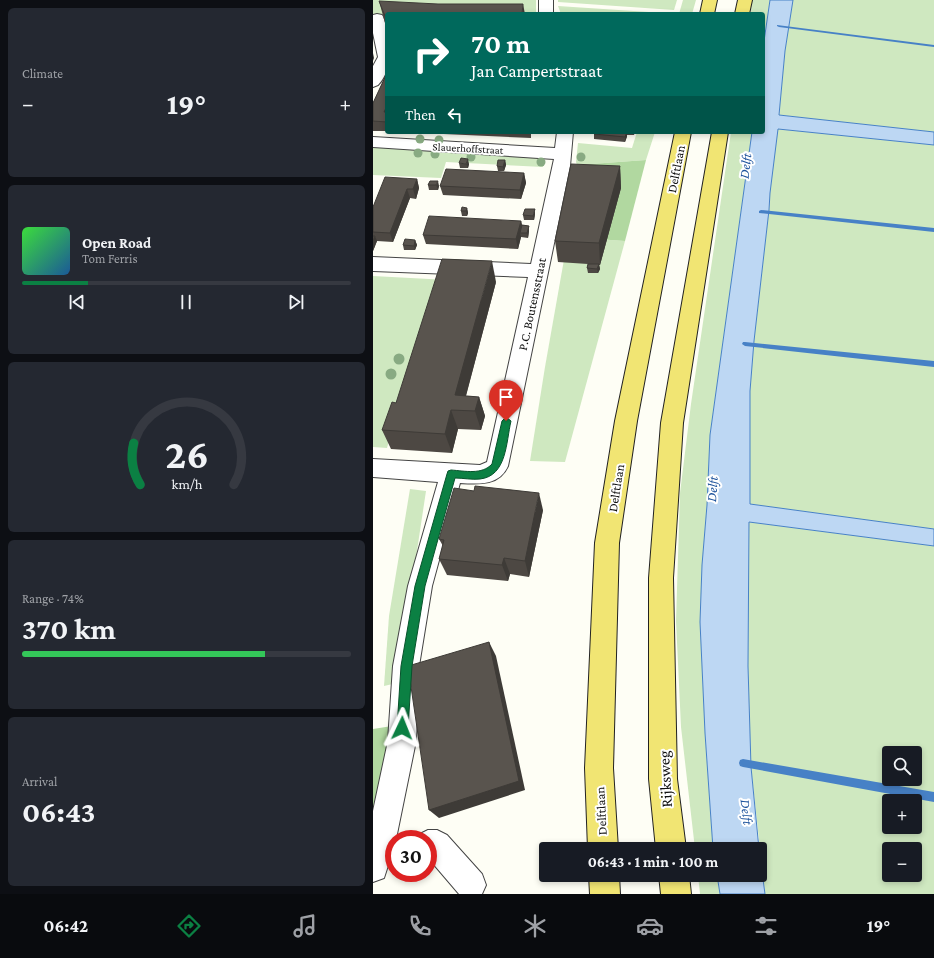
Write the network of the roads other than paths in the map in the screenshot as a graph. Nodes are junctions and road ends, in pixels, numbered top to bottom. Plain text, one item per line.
1 (546, 0) edge
2 (711, 0) edge
3 (745, 0) edge
4 (546, 12) edge
5 (708, 12) edge
6 (742, 12) edge
7 (379, 18) edge
8 (373, 82) edge
9 (565, 134) edge
10 (683, 134) edge
11 (721, 134) edge
12 (373, 142) edge
13 (563, 154) junction
14 (373, 264) edge
15 (539, 271) junction
16 (373, 468) edge
17 (451, 474) junction
18 (603, 842) edge
19 (670, 842) edge
20 (437, 845) edge
21 (383, 851) edge
22 (604, 882) edge
23 (675, 882) edge
24 (471, 885) dead end
25 (605, 894) edge
26 (676, 894) edge

1 - 4 street
2 - 5 main road
3 - 6 main road
7 - 8 street
9 - 13 street, P.C. Boutensstraat
10 - 18 main road, Delftlaan
11 - 19 main road, Rijksweg
12 - 13 street, Slauerhoffstraat
13 - 15 street, P.C. Boutensstraat
14 - 15 street
15 - 17 street, P.C. Boutensstraat
16 - 17 street
17 - 21 street
20 - 24 street
22 - 25 main road
23 - 26 main road

